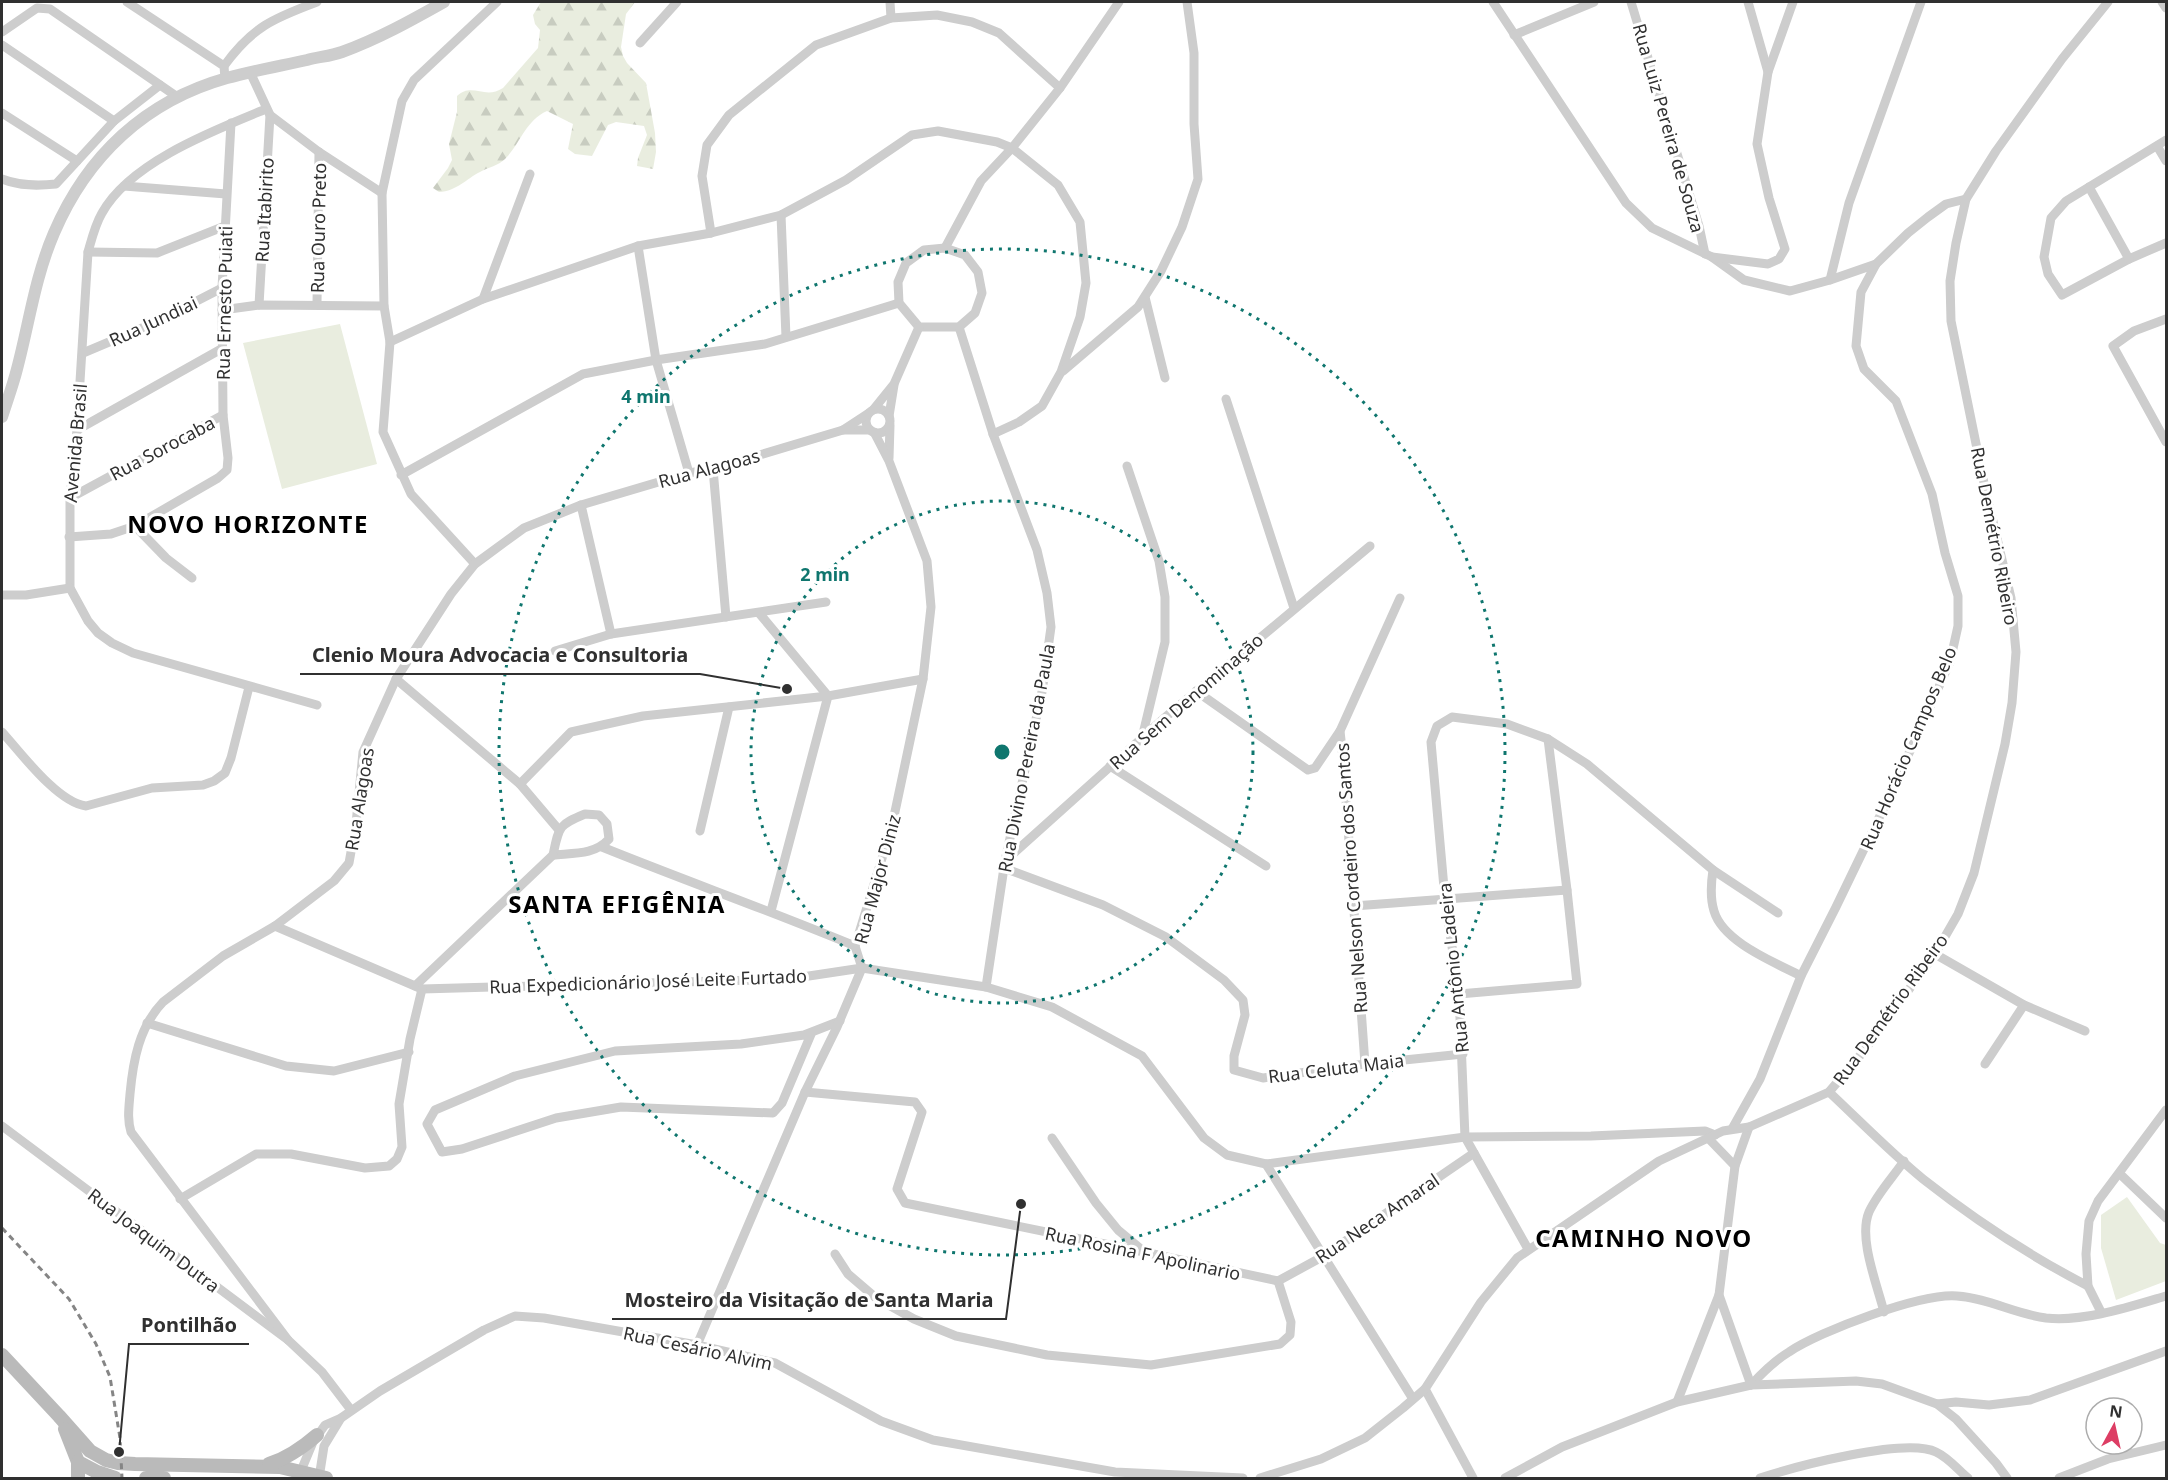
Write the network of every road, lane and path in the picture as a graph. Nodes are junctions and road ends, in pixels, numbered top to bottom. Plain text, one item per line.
1 (127, 2) edge
2 (317, 2) edge
3 (444, 2) edge
4 (497, 2) edge
5 (676, 2) edge
6 (890, 2) edge
7 (1119, 2) edge
8 (1187, 2) edge
9 (1493, 2) edge
10 (1594, 2) edge
11 (1631, 2) edge
12 (1748, 2) edge
13 (1793, 2) edge
14 (1921, 2) edge
15 (2108, 2) edge
16 (2162, 2) edge
17 (2166, 8) edge
18 (891, 18) junction
19 (2, 32) edge
20 (1514, 35) junction
21 (640, 44) dead end
22 (2, 45) edge
23 (224, 66) junction
24 (250, 72) junction
25 (1768, 72) junction
26 (225, 79) junction
27 (160, 85) junction
28 (1060, 88) junction
29 (176, 96) junction
30 (268, 112) junction
31 (2, 113) edge
32 (114, 121) junction
33 (231, 123) junction
34 (2166, 140) edge
35 (2157, 146) junction
36 (1012, 148) junction
37 (319, 152) junction
38 (77, 161) junction
39 (2166, 161) edge
40 (530, 174) dead end
41 (2, 179) edge
42 (124, 186) junction
43 (2089, 188) junction
44 (382, 193) junction
45 (226, 194) junction
46 (1966, 199) junction
47 (781, 215) junction
48 (225, 225) junction
49 (711, 233) junction
50 (2166, 243) edge
51 (638, 246) junction
52 (945, 248) junction
53 (88, 252) junction
54 (1708, 256) junction
55 (2129, 259) junction
56 (1876, 264) junction
57 (1830, 280) junction
58 (222, 288) junction
59 (1145, 297) junction
60 (483, 299) junction
61 (899, 303) junction
62 (317, 304) junction
63 (259, 305) junction
64 (384, 306) junction
65 (222, 310) junction
66 (2166, 319) edge
67 (919, 327) junction
68 (959, 327) junction
69 (786, 338) junction
70 (390, 342) junction
71 (223, 348) junction
72 (83, 353) junction
73 (656, 360) junction
74 (1061, 372) junction
75 (1165, 378) dead end
76 (894, 384) junction
77 (1226, 399) dead end
78 (871, 411) junction
79 (223, 415) junction
80 (2, 417) edge
81 (890, 420) junction
82 (77, 430) junction
83 (843, 430) junction
84 (872, 431) junction
85 (993, 434) junction
86 (2166, 438) edge
87 (889, 460) junction
88 (1127, 466) dead end
89 (713, 469) junction
90 (689, 473) junction
91 (400, 475) junction
92 (70, 498) junction
93 (581, 505) junction
94 (135, 526) junction
95 (69, 537) junction
96 (1370, 546) dead end
97 (475, 564) junction
98 (192, 579) dead end
99 (70, 588) junction
100 (2, 595) edge
101 (1400, 598) dead end
102 (825, 602) dead end
103 (1294, 608) junction
104 (759, 613) junction
105 (726, 617) junction
106 (611, 634) junction
107 (555, 651) dead end
108 (396, 679) junction
109 (923, 679) junction
110 (249, 687) junction
111 (1196, 691) junction
112 (828, 696) junction
113 (317, 705) dead end
114 (729, 706) junction
115 (1340, 731) junction
116 (2, 735) edge
117 (1142, 738) junction
118 (1548, 739) junction
119 (1110, 766) junction
120 (520, 784) junction
121 (558, 830) junction
122 (700, 831) dead end
123 (602, 847) junction
124 (553, 855) junction
125 (1004, 865) junction
126 (1266, 866) dead end
127 (1713, 870) junction
128 (1567, 890) junction
129 (1445, 899) junction
130 (1354, 906) junction
131 (771, 911) junction
132 (1778, 913) dead end
133 (274, 926) junction
134 (855, 946) junction
135 (1935, 954) junction
136 (862, 968) junction
137 (1801, 976) junction
138 (418, 987) junction
139 (986, 987) junction
140 (1459, 994) junction
141 (2024, 1005) junction
142 (840, 1022) junction
143 (147, 1023) junction
144 (2085, 1031) dead end
145 (812, 1032) junction
146 (409, 1052) junction
147 (1462, 1054) junction
148 (1365, 1064) junction
149 (1985, 1064) dead end
150 (805, 1092) junction
151 (1829, 1092) junction
152 (2166, 1110) edge
153 (2, 1126) edge
154 (1749, 1127) junction
155 (1732, 1129) junction
156 (1712, 1136) junction
157 (1465, 1137) junction
158 (1052, 1138) dead end
159 (1474, 1153) junction
160 (1904, 1161) junction
161 (1266, 1164) junction
162 (1735, 1166) junction
163 (2120, 1174) junction
164 (180, 1199) junction
165 (2166, 1218) edge
166 (1528, 1249) junction
167 (1144, 1252) junction
168 (835, 1254) dead end
169 (1322, 1257) junction
170 (1278, 1281) junction
171 (2088, 1286) junction
172 (1719, 1295) junction
173 (2166, 1296) edge
174 (1884, 1312) junction
175 (2101, 1312) junction
176 (288, 1340) junction
177 (697, 1345) junction
178 (2166, 1351) edge
179 (2, 1355) edge
180 (1751, 1385) junction
181 (1425, 1389) junction
182 (1413, 1399) junction
183 (1677, 1402) junction
184 (1937, 1404) junction
185 (351, 1410) junction
186 (59, 1416) junction
187 (341, 1418) junction
188 (317, 1435) junction
189 (2166, 1445) edge
190 (78, 1462) junction
191 (262, 1466) junction
192 (300, 1475) edge
193 (322, 1478) edge
194 (78, 1479) edge
195 (115, 1479) edge
196 (146, 1479) edge
197 (164, 1479) edge
198 (1243, 1479) edge
199 (1260, 1479) edge
200 (1473, 1479) edge
201 (1506, 1479) edge
202 (1760, 1479) edge
203 (1968, 1479) edge
204 (2007, 1479) edge
205 (2059, 1479) edge

1 - 23 street
2 - 23 street
3 - 24 street
4 - 44 street
5 - 21 street
6 - 18 street
7 - 28 street
8 - 59 street
9 - 20 street
10 - 20 street
11 - 54 street, Rua Luiz Pereira de Souza
12 - 25 street
13 - 25 street
14 - 57 street
15 - 46 street, Rua Demétrio Ribeiro
16 - 17 street
18 - 28 street
18 - 49 street
19 - 27 street
20 - 54 street
22 - 32 street
23 - 26 street
24 - 26 street
24 - 30 street
25 - 54 street
26 - 29 street
27 - 29 street
27 - 32 street
28 - 36 street
29 - 80 street
30 - 33 street, Avenida Brasil
30 - 37 street
30 - 63 street, Rua Itabirito
31 - 38 street
32 - 38 street
33 - 42 street, Avenida Brasil
33 - 45 street, Rua Ernesto Puiati
34 - 35 street
35 - 39 street
35 - 43 street
36 - 47 street
36 - 52 street
36 - 74 street
37 - 44 street
37 - 62 street, Rua Ouro Preto
38 - 41 street
40 - 60 street
42 - 45 street
42 - 53 street, Avenida Brasil
43 - 55 street
43 - 55 street
44 - 64 street
45 - 48 street, Rua Ernesto Puiati
46 - 56 street, Rua Horácio Campos Belo
46 - 135 street, Rua Demétrio Ribeiro
47 - 49 street
47 - 69 street
48 - 53 street
48 - 58 street, Rua Ernesto Puiati
49 - 51 street
50 - 55 street
51 - 60 street
51 - 73 street
52 - 61 street
52 - 68 street
53 - 72 street, Avenida Brasil
54 - 57 street
56 - 57 street
56 - 137 street, Rua Horácio Campos Belo
58 - 65 street, Rua Ernesto Puiati
58 - 72 street, Rua Jundiai
59 - 74 street
59 - 75 street
60 - 70 street
61 - 67 street
61 - 69 street
62 - 63 street
62 - 64 street
63 - 65 street
64 - 70 street
65 - 71 street, Rua Ernesto Puiati
66 - 86 street
67 - 68 street
67 - 76 street, Rua Alagoas
68 - 85 street, Rua Divino Pereira da Paula
69 - 73 street
70 - 91 street
71 - 79 street, Rua Ernesto Puiati
71 - 82 street
72 - 82 street, Avenida Brasil
73 - 90 street
73 - 91 street
74 - 85 street
76 - 78 street, Rua Alagoas
76 - 81 street, Rua Alagoas
77 - 103 street
78 - 81 street
78 - 83 street, Rua Alagoas
78 - 84 street
79 - 92 street, Rua Sorocaba
79 - 94 street, Rua Ernesto Puiati
81 - 84 street
81 - 87 street, Rua Major Diniz
82 - 92 street, Avenida Brasil
83 - 84 street, Rua Alagoas
83 - 89 street, Rua Alagoas
84 - 87 street, Rua Major Diniz
85 - 125 street, Rua Divino Pereira da Paula
87 - 109 street, Rua Major Diniz
88 - 117 street
89 - 90 street, Rua Alagoas
89 - 105 street
90 - 93 street, Rua Alagoas
91 - 97 street
92 - 95 street, Avenida Brasil
93 - 97 street, Rua Alagoas
93 - 106 street
94 - 95 street
94 - 98 street
95 - 99 street, Avenida Brasil
96 - 103 street, Rua Sem Denominação
97 - 108 street, Rua Alagoas
99 - 100 street
99 - 110 street, Avenida Brasil
101 - 115 street, Rua Nelson Cordeiro dos Santos
102 - 104 street
103 - 111 street, Rua Sem Denominação
104 - 105 street
104 - 112 street
105 - 106 street
106 - 107 street
108 - 120 street
108 - 133 street, Rua Alagoas
109 - 112 street
109 - 134 street, Rua Major Diniz
110 - 113 street, Avenida Brasil
110 - 116 street
111 - 115 street
111 - 117 street, Rua Sem Denominação
112 - 114 street
112 - 131 street
114 - 120 street
114 - 122 street
115 - 130 street, Rua Nelson Cordeiro dos Santos
117 - 119 street, Rua Sem Denominação
118 - 127 street
118 - 128 street
118 - 129 street, Rua Antônio Ladeira
119 - 125 street, Rua Sem Denominação
119 - 126 street
120 - 121 street
121 - 123 street
121 - 124 street
123 - 124 street
123 - 131 street
124 - 138 street
125 - 139 street, Rua Divino Pereira da Paula
125 - 148 street, Rua Celuta Maia
127 - 132 street
127 - 137 street
128 - 129 street
128 - 140 street
129 - 130 street
129 - 140 street, Rua Antônio Ladeira
130 - 148 street, Rua Nelson Cordeiro dos Santos
131 - 134 street
133 - 138 street
133 - 143 street, Rua Alagoas
134 - 136 street, Rua Major Diniz
135 - 141 street
135 - 151 street, Rua Demétrio Ribeiro
136 - 138 street, Rua Expedicionário José Leite Furtado
136 - 139 street, Rua Expedicionário José Leite Furtado
136 - 142 street, Rua Major Diniz
137 - 155 street, Rua Horácio Campos Belo
138 - 146 street
139 - 161 street, Rua Expedicionário José Leite Furtado
140 - 147 street, Rua Antônio Ladeira
141 - 144 street
141 - 149 street
142 - 145 street
142 - 150 street, Rua Major Diniz
143 - 146 street
143 - 164 street, Rua Alagoas
145 - 145 street
146 - 164 street
147 - 148 street, Rua Celuta Maia
147 - 157 street, Rua Antônio Ladeira
150 - 167 street, Rua Rosina F Apolinario
150 - 177 street, Rua Major Diniz
151 - 154 street, Rua Demétrio Ribeiro
151 - 160 street
152 - 163 street
153 - 176 street, Rua Joaquim Dutra
154 - 155 street, Rua Demétrio Ribeiro
154 - 162 street
155 - 156 street, Rua Demétrio Ribeiro
156 - 157 street, Rua Expedicionário José Leite Furtado
156 - 162 street
156 - 166 street, Rua Demétrio Ribeiro
157 - 159 street, Rua Antônio Ladeira
157 - 161 street, Rua Expedicionário José Leite Furtado
158 - 167 street
159 - 166 street, Rua Antônio Ladeira
159 - 169 street, Rua Neca Amaral
160 - 171 street
160 - 174 street
161 - 169 street
162 - 172 street
163 - 165 street
163 - 171 street
164 - 176 street, Rua Alagoas
166 - 181 street, Rua Demétrio Ribeiro
167 - 170 street, Rua Rosina F Apolinario
168 - 170 street
169 - 170 street, Rua Neca Amaral
169 - 182 street
171 - 175 street
172 - 180 street
172 - 183 street
173 - 175 street
174 - 175 street
174 - 180 street
176 - 185 street, Rua Joaquim Dutra
177 - 185 street, Rua Cesário Alvim
177 - 198 street, Rua Cesário Alvim
178 - 184 street
179 - 186 main road
180 - 183 street
180 - 184 street
181 - 182 street, Rua Demétrio Ribeiro
181 - 200 street
182 - 199 street, Rua Demétrio Ribeiro
183 - 201 street
184 - 204 street
185 - 187 street, Rua Cesário Alvim
186 - 190 main road
186 - 191 main road
187 - 188 street, Rua Cesário Alvim
187 - 193 street
188 - 191 main road
188 - 192 street
189 - 205 street
190 - 194 main road
190 - 195 main road
191 - 192 main road
192 - 193 main road
196 - 197 main road
202 - 203 street

